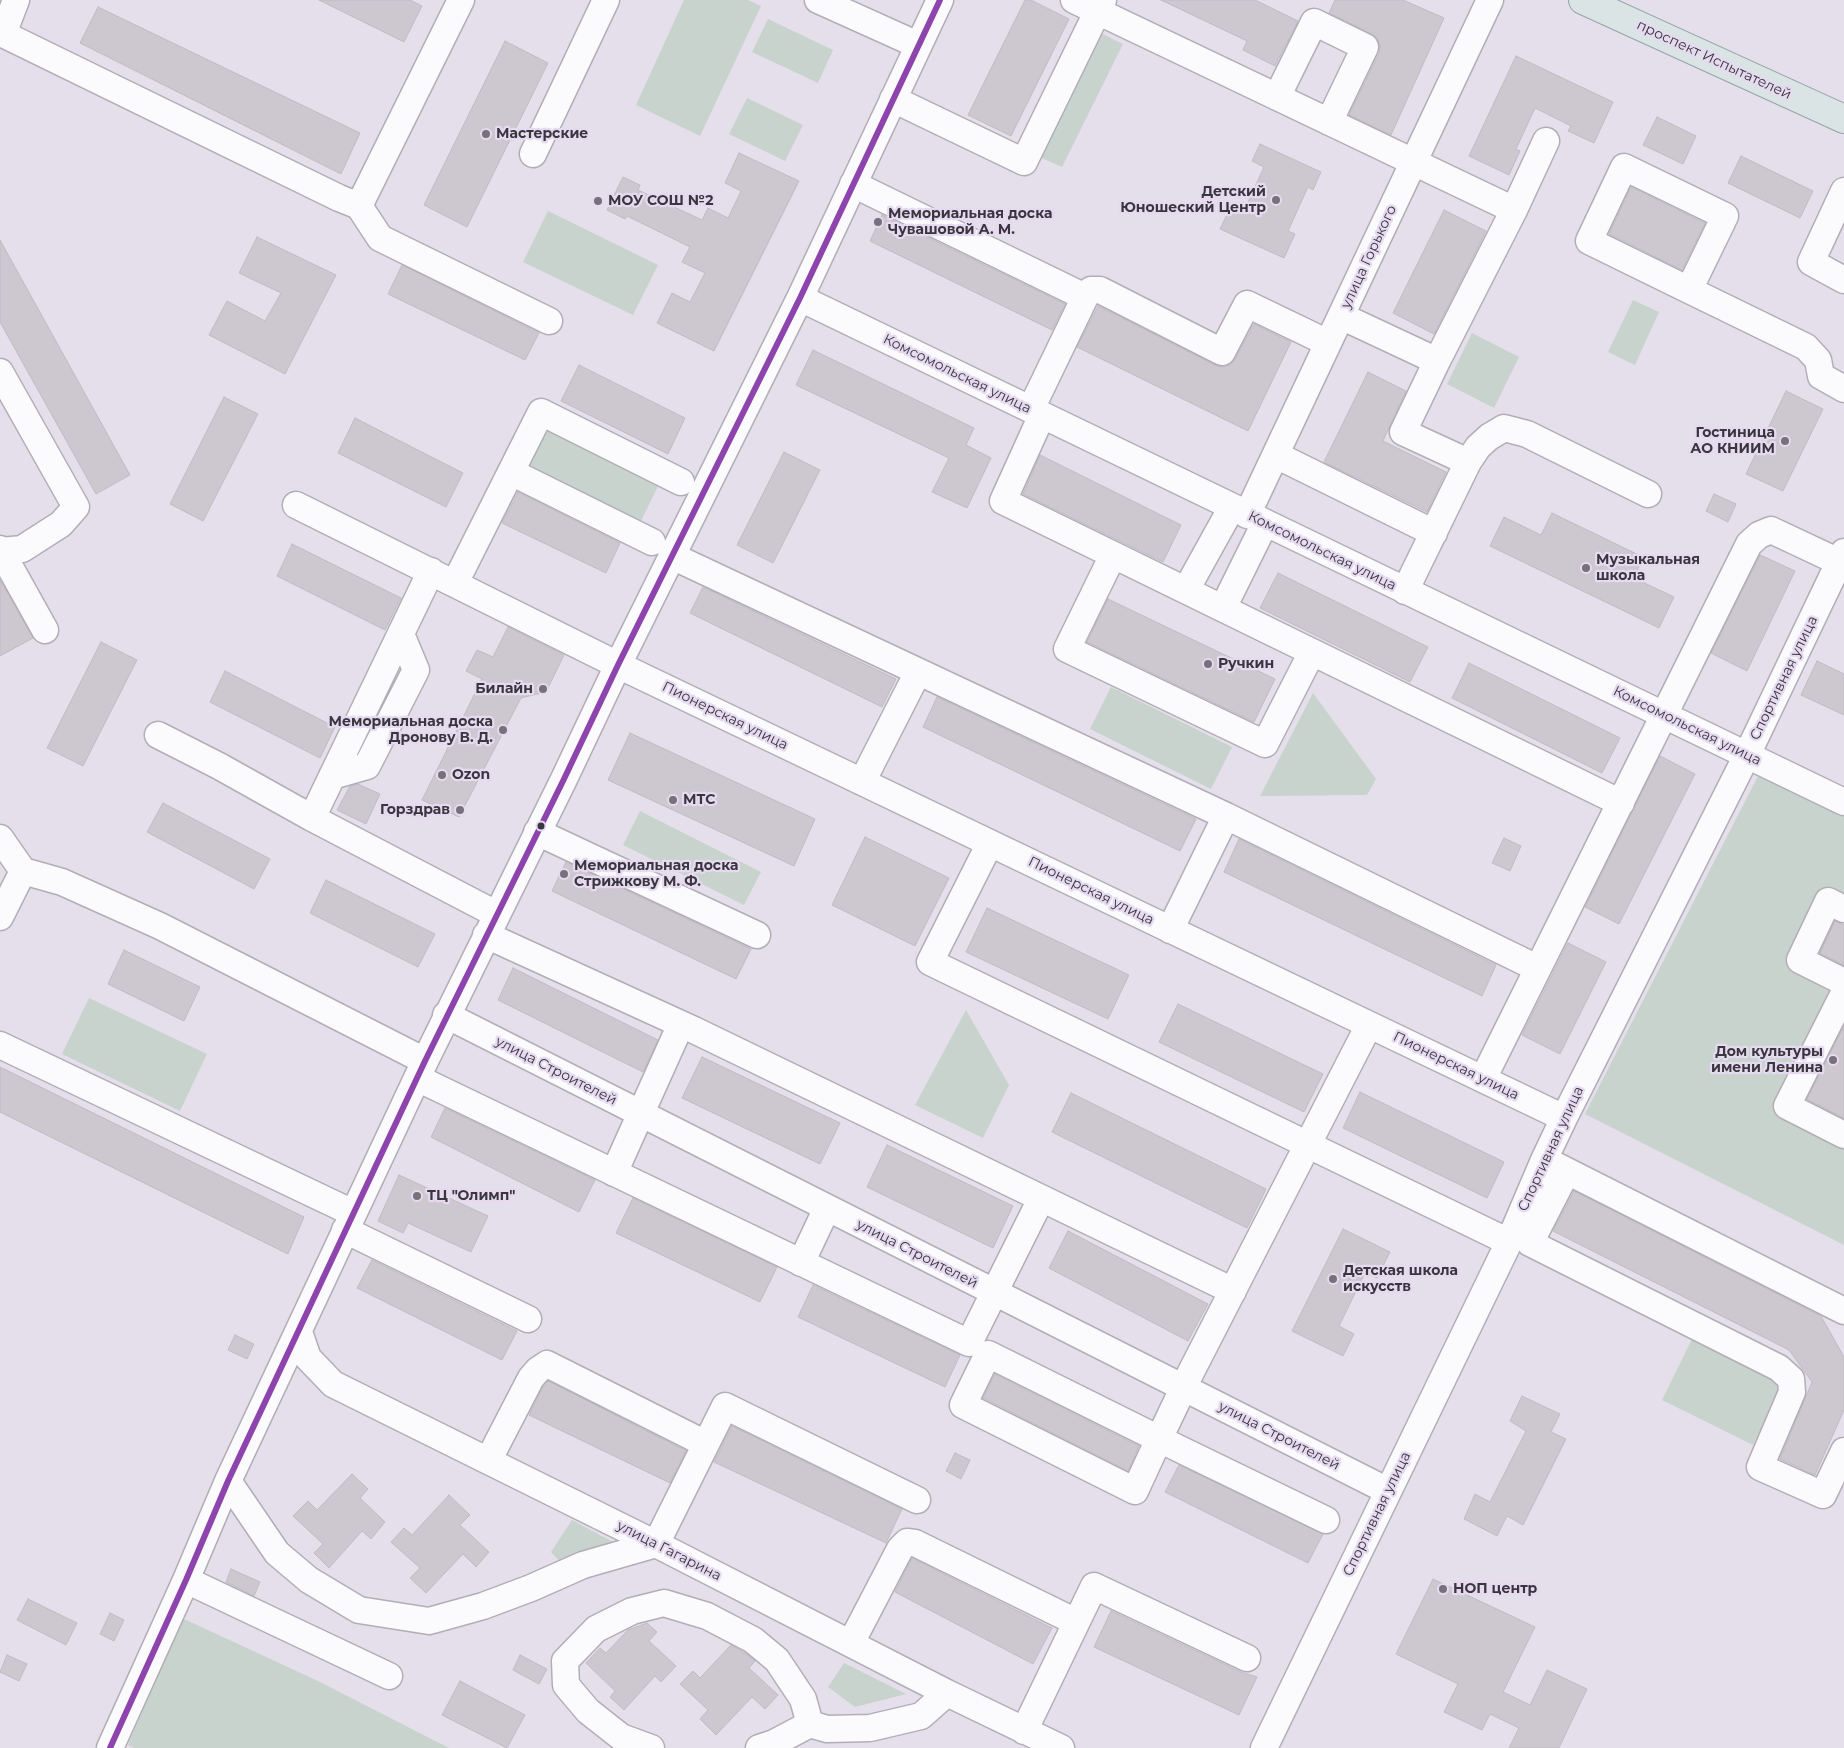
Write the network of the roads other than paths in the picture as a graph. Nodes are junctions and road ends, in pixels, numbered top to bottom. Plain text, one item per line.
1 (16, 0) edge
2 (462, 0) edge
3 (606, 0) edge
4 (818, 0) edge
5 (940, 0) edge
6 (1074, 0) edge
7 (1490, 0) edge
8 (1583, 0) edge
9 (1100, 6) edge
10 (918, 45) junction
11 (1277, 97) junction
12 (893, 100) junction
13 (1844, 119) edge
14 (1329, 122) junction
15 (1546, 141) dead end
16 (533, 154) dead end
17 (1413, 163) junction
18 (853, 184) junction
19 (1844, 191) edge
20 (359, 206) junction
21 (1514, 210) junction
22 (1844, 280) edge
23 (1689, 290) junction
24 (1085, 297) junction
25 (800, 298) junction
26 (1341, 316) junction
27 (549, 321) dead end
28 (1328, 343) junction
29 (1437, 361) junction
30 (0, 372) edge
31 (1844, 389) edge
32 (1036, 412) junction
33 (1276, 455) junction
34 (1468, 462) junction
35 (511, 472) junction
36 (681, 482) dead end
37 (1648, 494) dead end
38 (296, 505) dead end
39 (1248, 515) junction
40 (1434, 532) junction
41 (662, 549) junction
42 (1, 550) edge
43 (1113, 555) junction
44 (1842, 557) edge
45 (431, 571) junction
46 (455, 583) junction
47 (1186, 590) junction
48 (1405, 590) junction
49 (1223, 608) junction
50 (45, 630) dead end
51 (1312, 652) junction
52 (618, 665) junction
53 (918, 672) junction
54 (1665, 716) junction
55 (158, 735) dead end
56 (1747, 755) junction
57 (862, 782) junction
58 (1844, 802) edge
59 (1621, 803) junction
60 (1226, 816) junction
61 (312, 818) junction
62 (537, 832) junction
63 (0, 838) edge
64 (990, 843) junction
65 (23, 872) junction
66 (1844, 909) edge
67 (0, 916) edge
68 (491, 924) junction
69 (1170, 930) junction
70 (757, 935) dead end
71 (1537, 968) junction
72 (1844, 982) edge
73 (1844, 993) edge
74 (446, 1015) junction
75 (681, 1024) junction
76 (1369, 1025) junction
77 (0, 1045) edge
78 (421, 1070) junction
79 (1483, 1079) junction
80 (641, 1114) junction
81 (1564, 1118) junction
82 (1844, 1135) edge
83 (1308, 1144) junction
84 (1544, 1160) junction
85 (1567, 1171) junction
86 (614, 1173) junction
87 (1041, 1199) junction
88 (828, 1208) junction
89 (349, 1222) junction
90 (1509, 1242) junction
91 (801, 1263) junction
92 (1233, 1291) junction
93 (995, 1293) junction
94 (1844, 1311) edge
95 (528, 1319) dead end
96 (299, 1332) junction
97 (1183, 1388) junction
98 (1159, 1439) junction
99 (706, 1444) junction
100 (1844, 1451) edge
101 (488, 1461) junction
102 (228, 1481) junction
103 (1388, 1492) junction
104 (917, 1500) dead end
105 (1326, 1520) dead end
106 (656, 1544) junction
107 (186, 1580) junction
108 (1076, 1622) junction
109 (851, 1643) junction
110 (1248, 1658) dead end
111 (389, 1676) dead end
112 (947, 1693) junction
113 (810, 1724) junction
114 (1024, 1730) junction
115 (110, 1748) edge
116 (651, 1748) edge
117 (759, 1748) edge
118 (1061, 1748) edge
119 (1264, 1748) edge

1 - 20 street
2 - 20 street
3 - 16 street
4 - 10 street
5 - 10 street
6 - 9 street
7 - 17 street, улица Горького
8 - 13 main road, проспект Испытателей
9 - 11 street
9 - 12 street
10 - 12 street
11 - 14 street
11 - 14 street
12 - 18 street
14 - 17 street
15 - 21 street
17 - 21 street
17 - 26 street, улица Горького
18 - 24 street
18 - 25 street
19 - 22 street
20 - 27 street
21 - 29 street
23 - 23 street
23 - 31 street
24 - 28 street
24 - 32 street
25 - 32 street, Комсомольская улица
25 - 41 street
26 - 28 street, улица Горького
26 - 29 street
28 - 33 street, улица Горького
29 - 34 street
30 - 42 street
32 - 39 street, Комсомольская улица
32 - 43 street
33 - 39 street, улица Горького
33 - 40 street
34 - 37 street
34 - 40 street
35 - 36 street
35 - 41 street
35 - 46 street
38 - 45 street, Пионерская улица
39 - 47 street
39 - 48 street, Комсомольская улица
39 - 49 street
40 - 48 street
41 - 52 street
41 - 53 street
42 - 50 street
43 - 47 street
43 - 51 street
44 - 54 street
44 - 56 street, Спортивная улица
45 - 46 street, Пионерская улица
45 - 61 street
46 - 52 street, Пионерская улица
47 - 49 street
48 - 54 street, Комсомольская улица
49 - 51 street
51 - 59 street
52 - 57 street, Пионерская улица
52 - 62 street
53 - 57 street
53 - 60 street
54 - 56 street, Комсомольская улица
54 - 59 street
55 - 61 street
56 - 58 street, Комсомольская улица
56 - 81 street, Спортивная улица
57 - 64 street, Пионерская улица
59 - 71 street
60 - 69 street
60 - 71 street
61 - 68 street
62 - 68 street
62 - 70 street
63 - 65 street
64 - 69 street, Пионерская улица
64 - 83 street
65 - 67 street
65 - 78 street
66 - 72 street
68 - 74 street
68 - 75 street
69 - 76 street, Пионерская улица
71 - 79 street
73 - 82 street
74 - 78 street
74 - 80 street, улица Строителей
75 - 80 street
75 - 87 street
76 - 79 street, Пионерская улица
76 - 83 street
77 - 89 street
78 - 86 street
78 - 89 street
79 - 81 street, Пионерская улица
80 - 86 street
80 - 88 street, улица Строителей
81 - 84 street, Спортивная улица
83 - 90 street
83 - 92 street
84 - 85 street
84 - 90 street, Спортивная улица
85 - 94 street
85 - 100 street
86 - 91 street
87 - 92 street
87 - 93 street
88 - 91 street
88 - 93 street, улица Строителей
89 - 95 street
89 - 96 street
90 - 103 street, Спортивная улица
91 - 93 street
92 - 97 street
93 - 97 street, улица Строителей
96 - 101 street, улица Гагарина
96 - 102 street
97 - 98 street
97 - 103 street, улица Строителей
98 - 98 street
98 - 105 street
99 - 101 street
99 - 104 street
99 - 106 street
101 - 106 street, улица Гагарина
102 - 106 street
102 - 107 street
103 - 119 street, Спортивная улица
106 - 109 street, улица Гагарина
107 - 111 street
107 - 115 street
108 - 109 street
108 - 110 street
108 - 114 street
109 - 112 street, улица Гагарина
112 - 113 street
112 - 114 street, улица Гагарина
113 - 116 street
113 - 117 street
114 - 118 street, улица Гагарина

